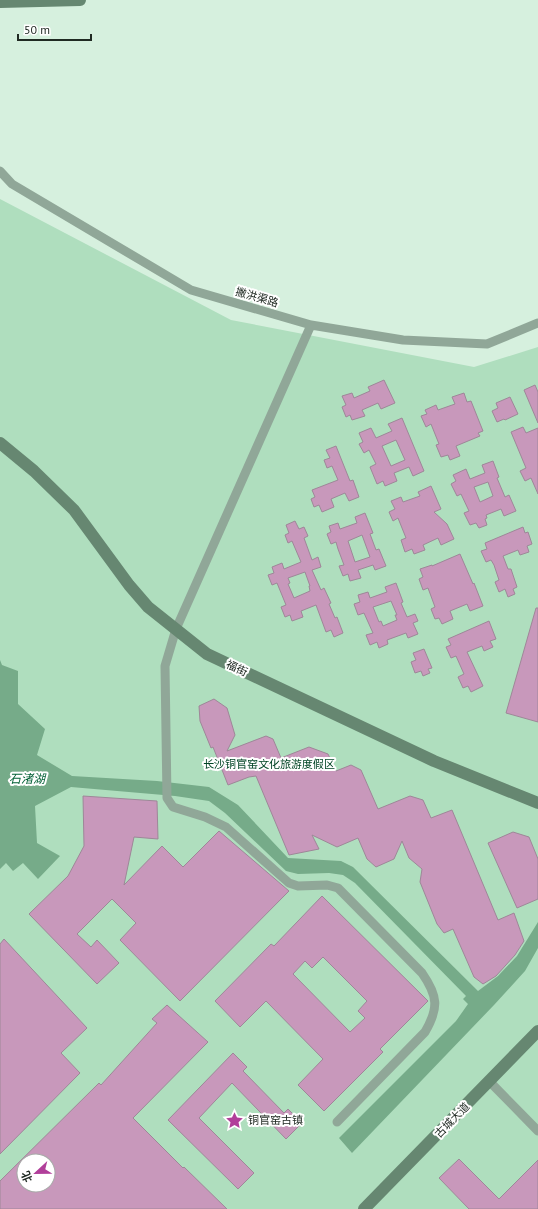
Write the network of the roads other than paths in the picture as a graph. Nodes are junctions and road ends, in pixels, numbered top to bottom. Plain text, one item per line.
1 (80, 0) edge
2 (0, 2) edge
3 (0, 171) edge
4 (538, 323) edge
5 (311, 325) junction
6 (0, 443) edge
7 (176, 629) junction
8 (538, 803) edge
9 (538, 1031) edge
10 (490, 1082) junction
11 (337, 1122) dead end
12 (538, 1131) edge
13 (364, 1209) edge

1 - 2 street
3 - 5 street, 撇洪渠路
4 - 5 street, 撇洪渠路
5 - 7 street
6 - 7 street, 福街
7 - 8 street, 福街
7 - 11 street
9 - 10 street, 古城大道
10 - 12 street
10 - 13 street, 古城大道

